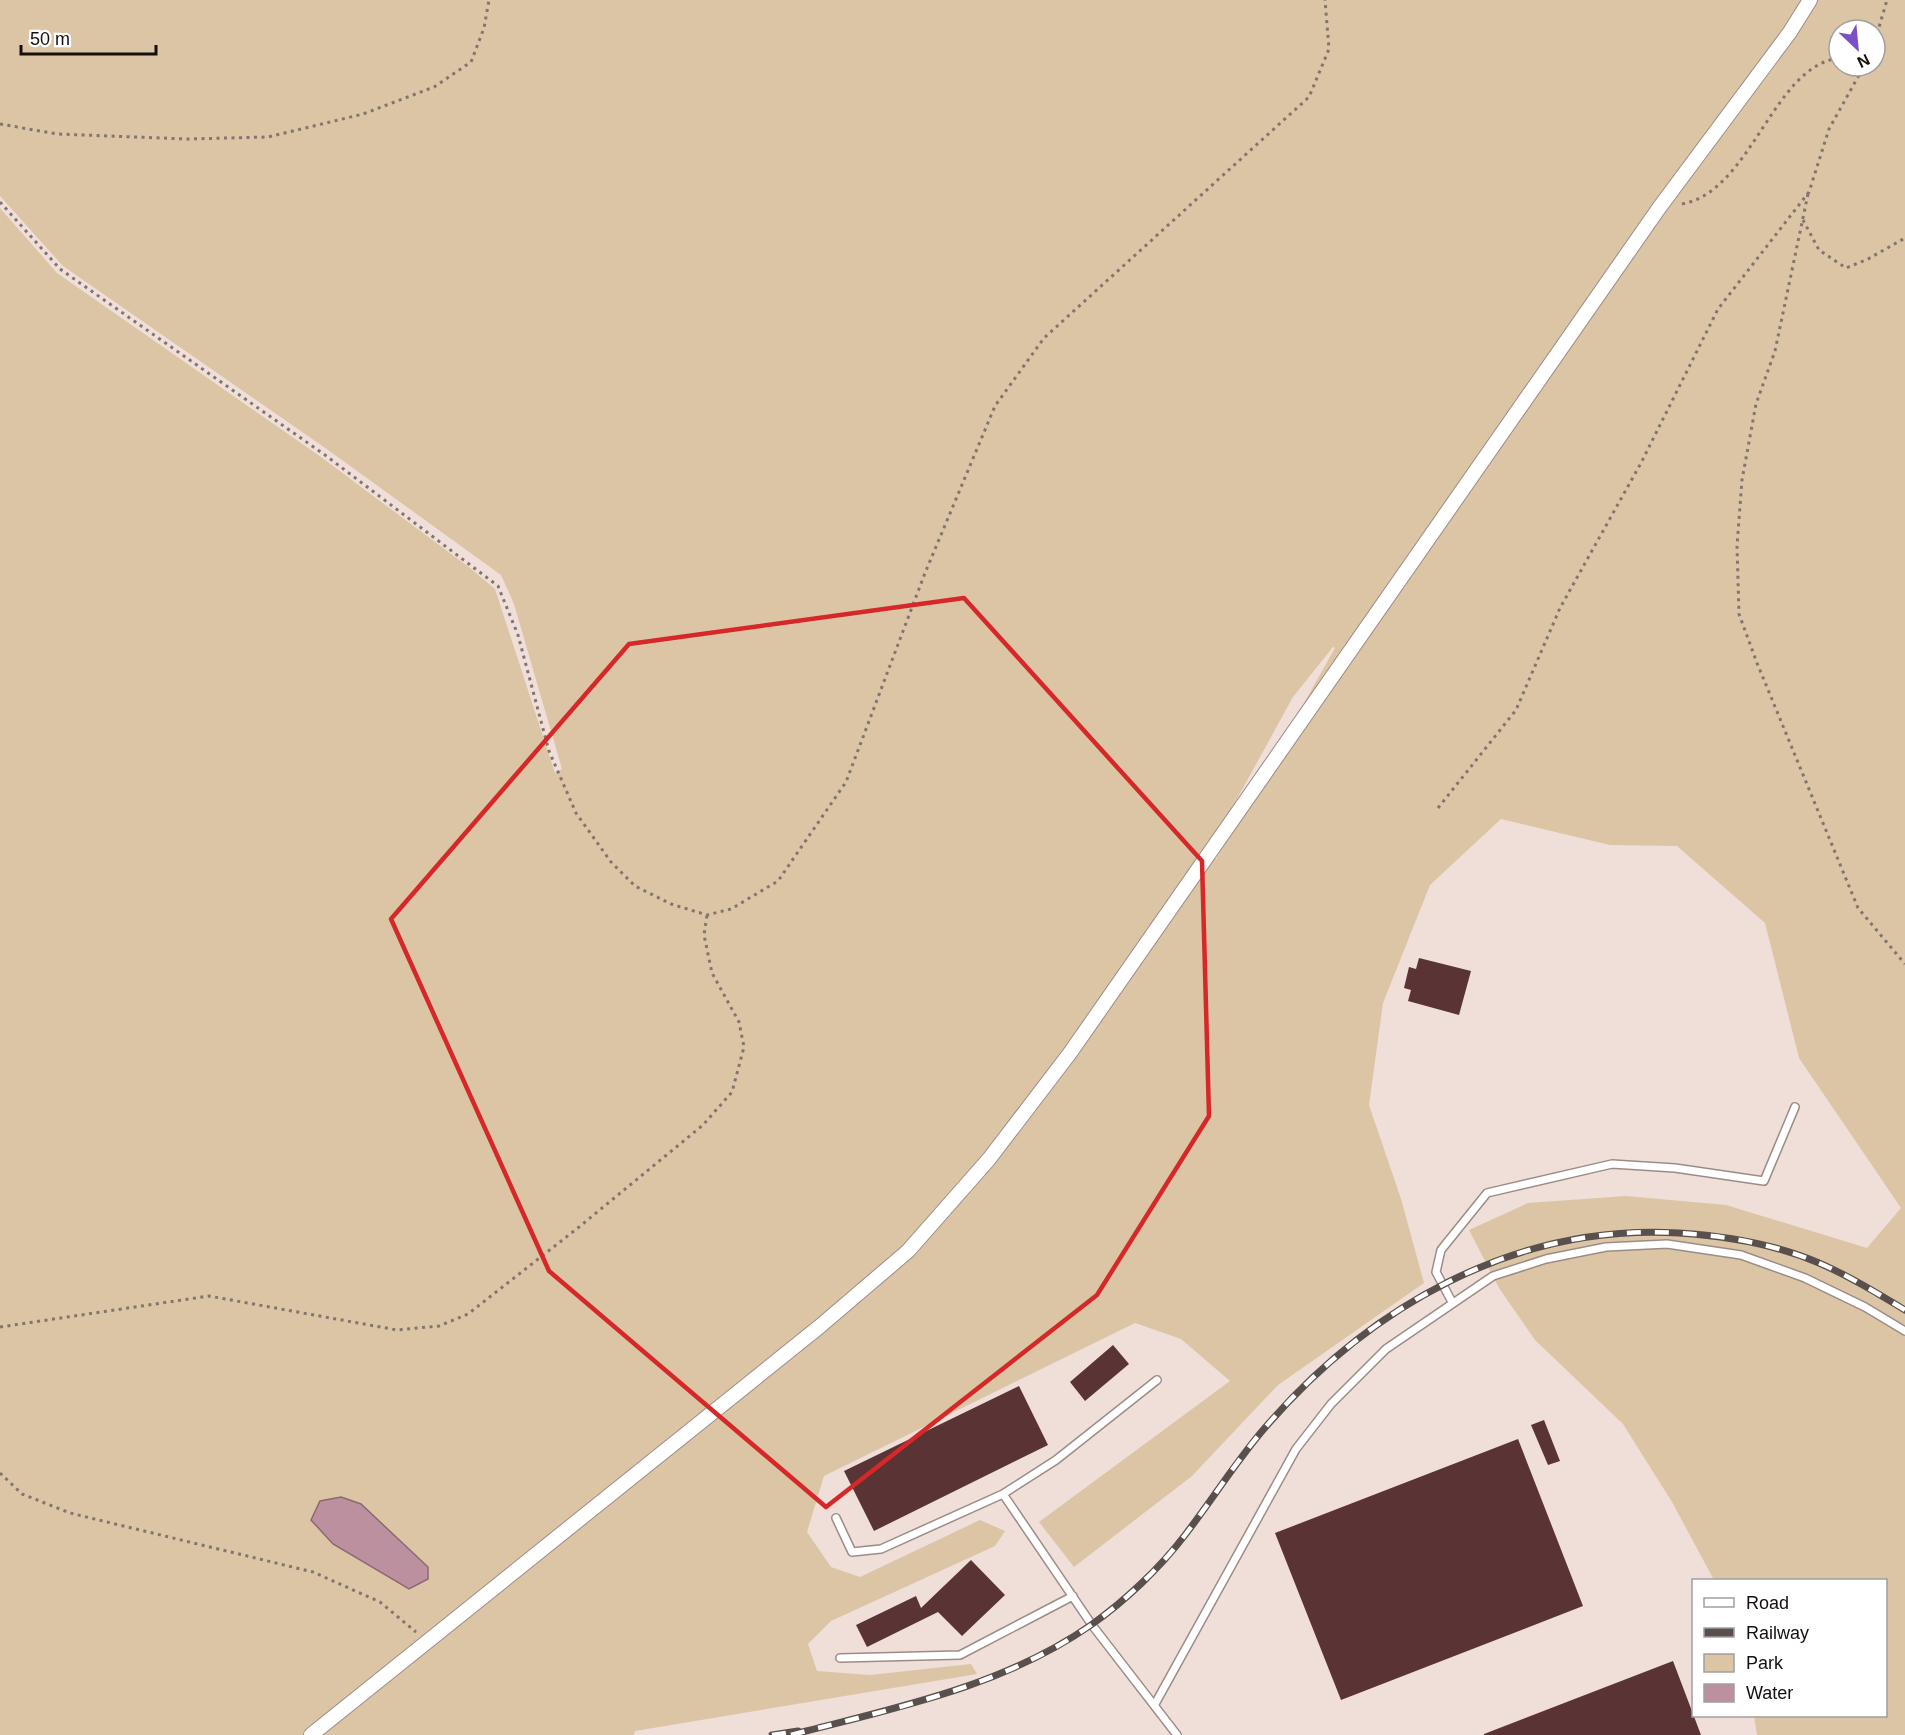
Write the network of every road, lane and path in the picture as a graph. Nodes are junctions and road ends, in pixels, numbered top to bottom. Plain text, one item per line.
1 (489, 0) edge
2 (1325, 0) edge
3 (1810, 0) edge
4 (1887, 0) edge
5 (1882, 18) edge
6 (1827, 60) edge
7 (1857, 78) edge
8 (0, 124) edge
9 (1809, 192) junction
10 (0, 202) edge
11 (1659, 208) junction
12 (1803, 219) junction
13 (1905, 238) edge
14 (1438, 808) dead end
15 (707, 915) junction
16 (1905, 964) edge
17 (1795, 1107) dead end
18 (1452, 1302) junction
19 (0, 1327) edge
20 (1905, 1331) edge
21 (1157, 1380) dead end
22 (0, 1473) edge
23 (1003, 1494) junction
24 (836, 1518) dead end
25 (1072, 1596) junction
26 (427, 1641) junction
27 (840, 1658) dead end
28 (1155, 1704) junction
29 (311, 1735) edge
30 (1177, 1735) edge

1 - 8 path
2 - 15 path
3 - 11 street
4 - 5 path
6 - 11 path
7 - 9 path
9 - 12 path
9 - 14 path
10 - 15 path
11 - 26 street
12 - 13 path
12 - 16 path
15 - 19 path
17 - 18 lane
18 - 20 lane
18 - 28 lane
21 - 23 lane
22 - 26 path
23 - 24 lane
23 - 25 lane
25 - 27 lane
25 - 28 lane
26 - 29 street
28 - 30 lane

